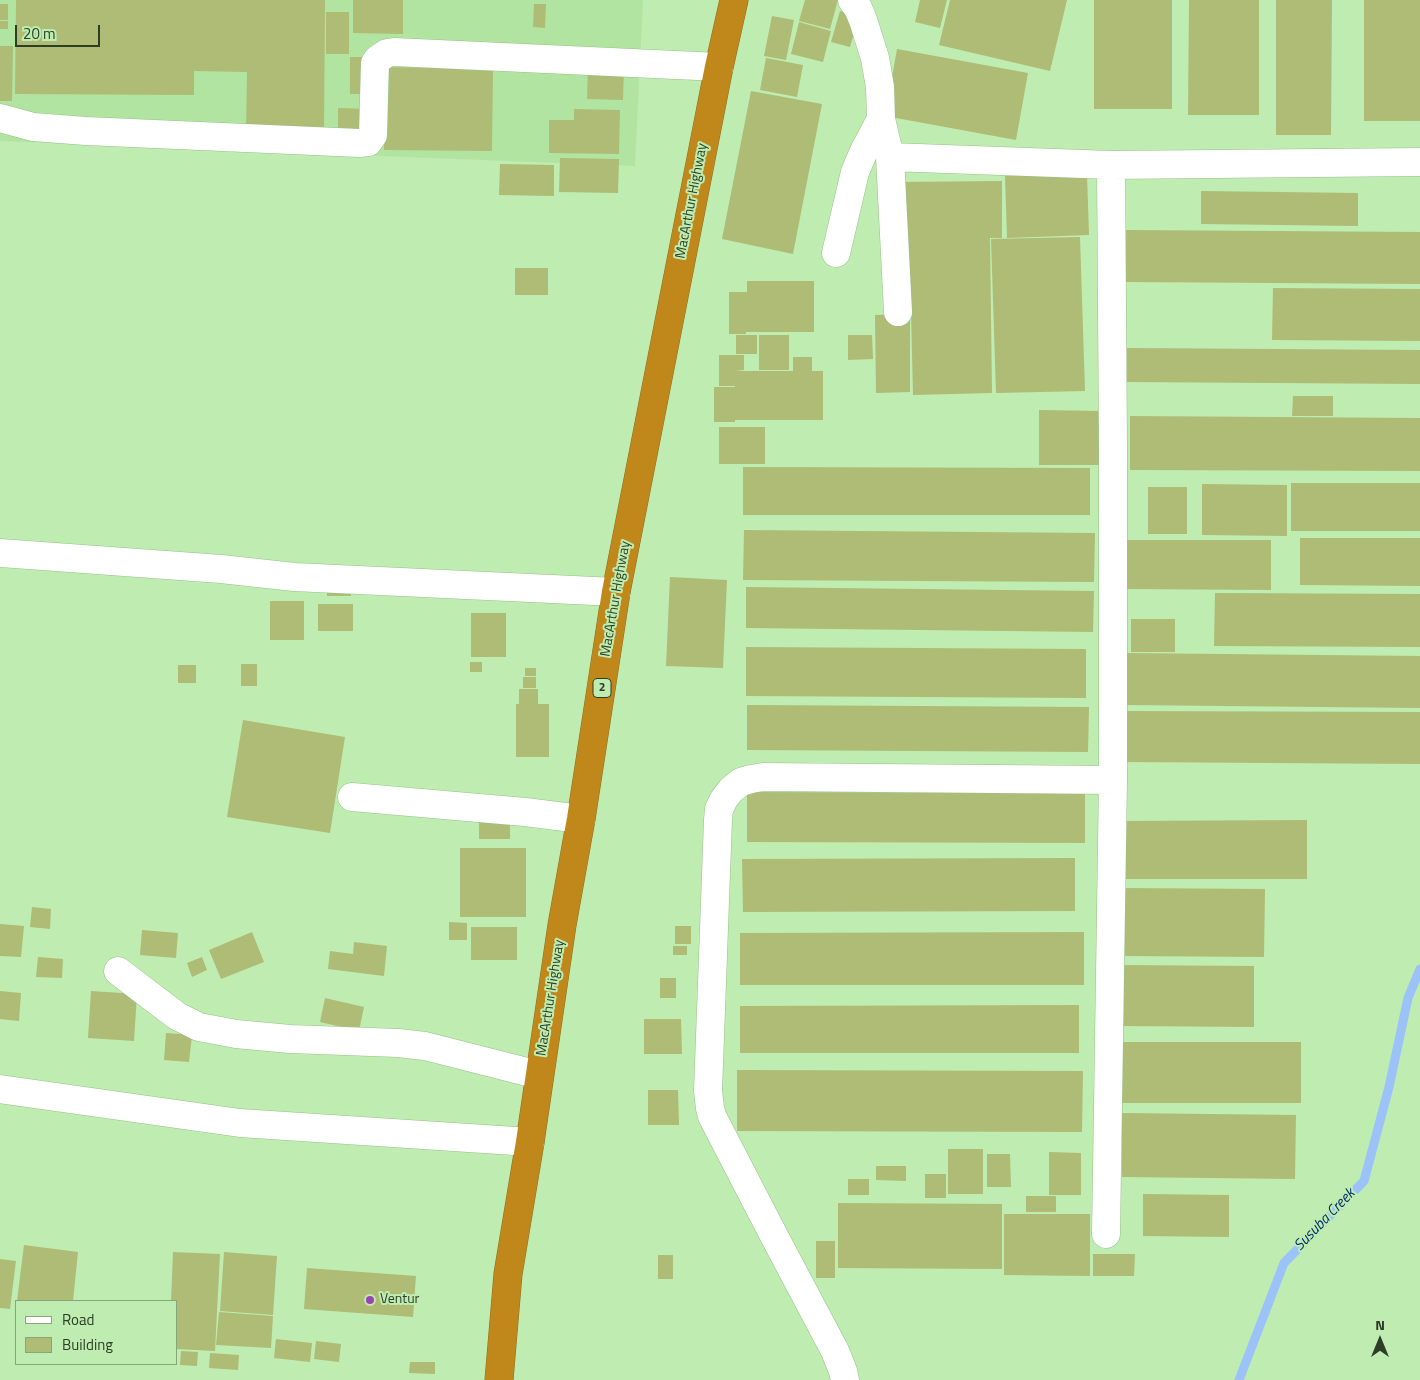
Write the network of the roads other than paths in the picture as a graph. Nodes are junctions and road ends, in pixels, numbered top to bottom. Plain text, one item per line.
1 (734, 0) edge
2 (852, 0) edge
3 (718, 67) junction
4 (0, 118) edge
5 (881, 119) junction
6 (890, 157) junction
7 (1420, 162) edge
8 (1111, 165) junction
9 (836, 253) dead end
10 (898, 312) dead end
11 (0, 553) edge
12 (616, 592) junction
13 (1113, 780) junction
14 (352, 797) dead end
15 (582, 819) junction
16 (118, 971) dead end
17 (539, 1074) junction
18 (0, 1089) edge
19 (530, 1142) junction
20 (1106, 1234) dead end
21 (500, 1380) edge
22 (845, 1380) edge

1 - 3 highway, MacArthur Highway / 2
2 - 5 lane
3 - 4 lane
3 - 12 highway, MacArthur Highway / 2
5 - 6 lane
5 - 9 lane
6 - 8 lane
6 - 10 lane
7 - 8 lane
8 - 13 lane
11 - 12 lane
12 - 15 highway, MacArthur Highway / 2
13 - 20 lane
13 - 22 lane
14 - 15 lane
15 - 17 highway, MacArthur Highway / 2
16 - 17 lane
17 - 19 highway, MacArthur Highway / 2
18 - 19 lane
19 - 21 highway, MacArthur Highway / 2

